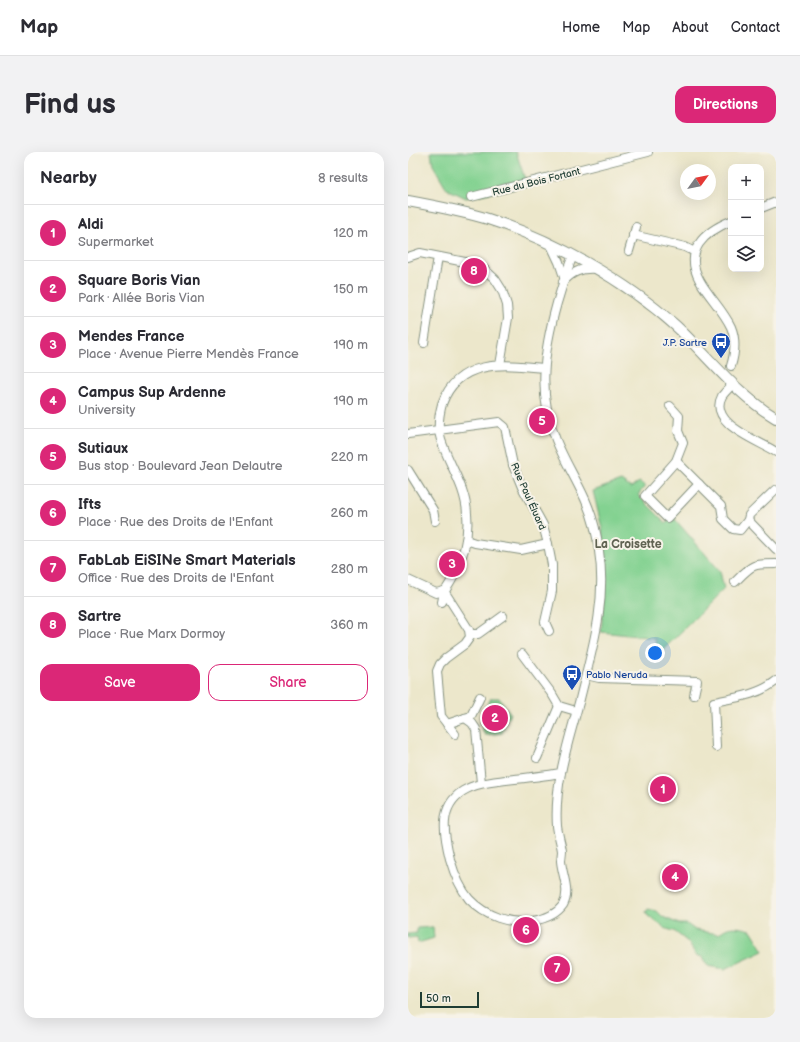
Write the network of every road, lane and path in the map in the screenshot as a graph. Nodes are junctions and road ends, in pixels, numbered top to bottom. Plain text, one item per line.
1 (648, 152) edge
2 (471, 197) dead end
3 (408, 201) edge
4 (776, 202) edge
5 (764, 207) edge
6 (728, 222) edge
7 (636, 227) dead end
8 (633, 235) junction
9 (551, 245) junction
10 (629, 251) dead end
11 (695, 252) junction
12 (573, 256) junction
13 (408, 257) edge
14 (438, 257) junction
15 (595, 268) junction
16 (564, 280) junction
17 (424, 343) dead end
18 (500, 365) junction
19 (731, 366) dead end
20 (544, 368) junction
21 (733, 384) junction
22 (670, 406) dead end
23 (776, 418) edge
24 (439, 430) junction
25 (408, 434) edge
26 (776, 452) edge
27 (676, 461) junction
28 (408, 470) edge
29 (699, 484) junction
30 (775, 490) edge
31 (748, 520) junction
32 (435, 521) dead end
33 (466, 540) junction
34 (548, 544) junction
35 (776, 549) edge
36 (776, 564) edge
37 (409, 582) edge
38 (735, 582) dead end
39 (444, 591) junction
40 (442, 602) dead end
41 (503, 616) dead end
42 (549, 631) dead end
43 (470, 634) junction
44 (522, 654) dead end
45 (586, 675) junction
46 (776, 681) edge
47 (694, 695) dead end
48 (480, 697) dead end
49 (560, 706) junction
50 (576, 711) junction
51 (465, 718) junction
52 (447, 724) junction
53 (455, 734) dead end
54 (716, 747) dead end
55 (537, 758) dead end
56 (561, 773) junction
57 (480, 784) junction

1 - 2 street, Rue du Bois Fortant
3 - 9 street
4 - 5 street
6 - 11 street
7 - 8 street
8 - 10 street
8 - 11 street
9 - 12 street
9 - 16 street
11 - 19 street
12 - 15 street
12 - 16 street
13 - 14 street
14 - 17 street
14 - 18 street
15 - 16 street
15 - 21 street
16 - 20 street
18 - 20 street
18 - 24 street
20 - 45 street
21 - 23 street
21 - 26 street
22 - 27 street
24 - 25 street
24 - 33 street
24 - 34 street, Rue Paul Éluard
27 - 29 street
27 - 29 street
28 - 32 street
29 - 31 street
30 - 31 street
31 - 35 street
33 - 34 street
33 - 39 street
34 - 42 street, Rue Paul Éluard
36 - 38 street
37 - 39 street
39 - 40 street
39 - 43 street
41 - 43 street
43 - 52 street
44 - 49 street
45 - 47 street
45 - 50 street
46 - 54 street
48 - 51 street
49 - 50 street
49 - 55 street
50 - 56 street
51 - 52 street
51 - 57 street
52 - 53 street
56 - 57 street
56 - 57 street

